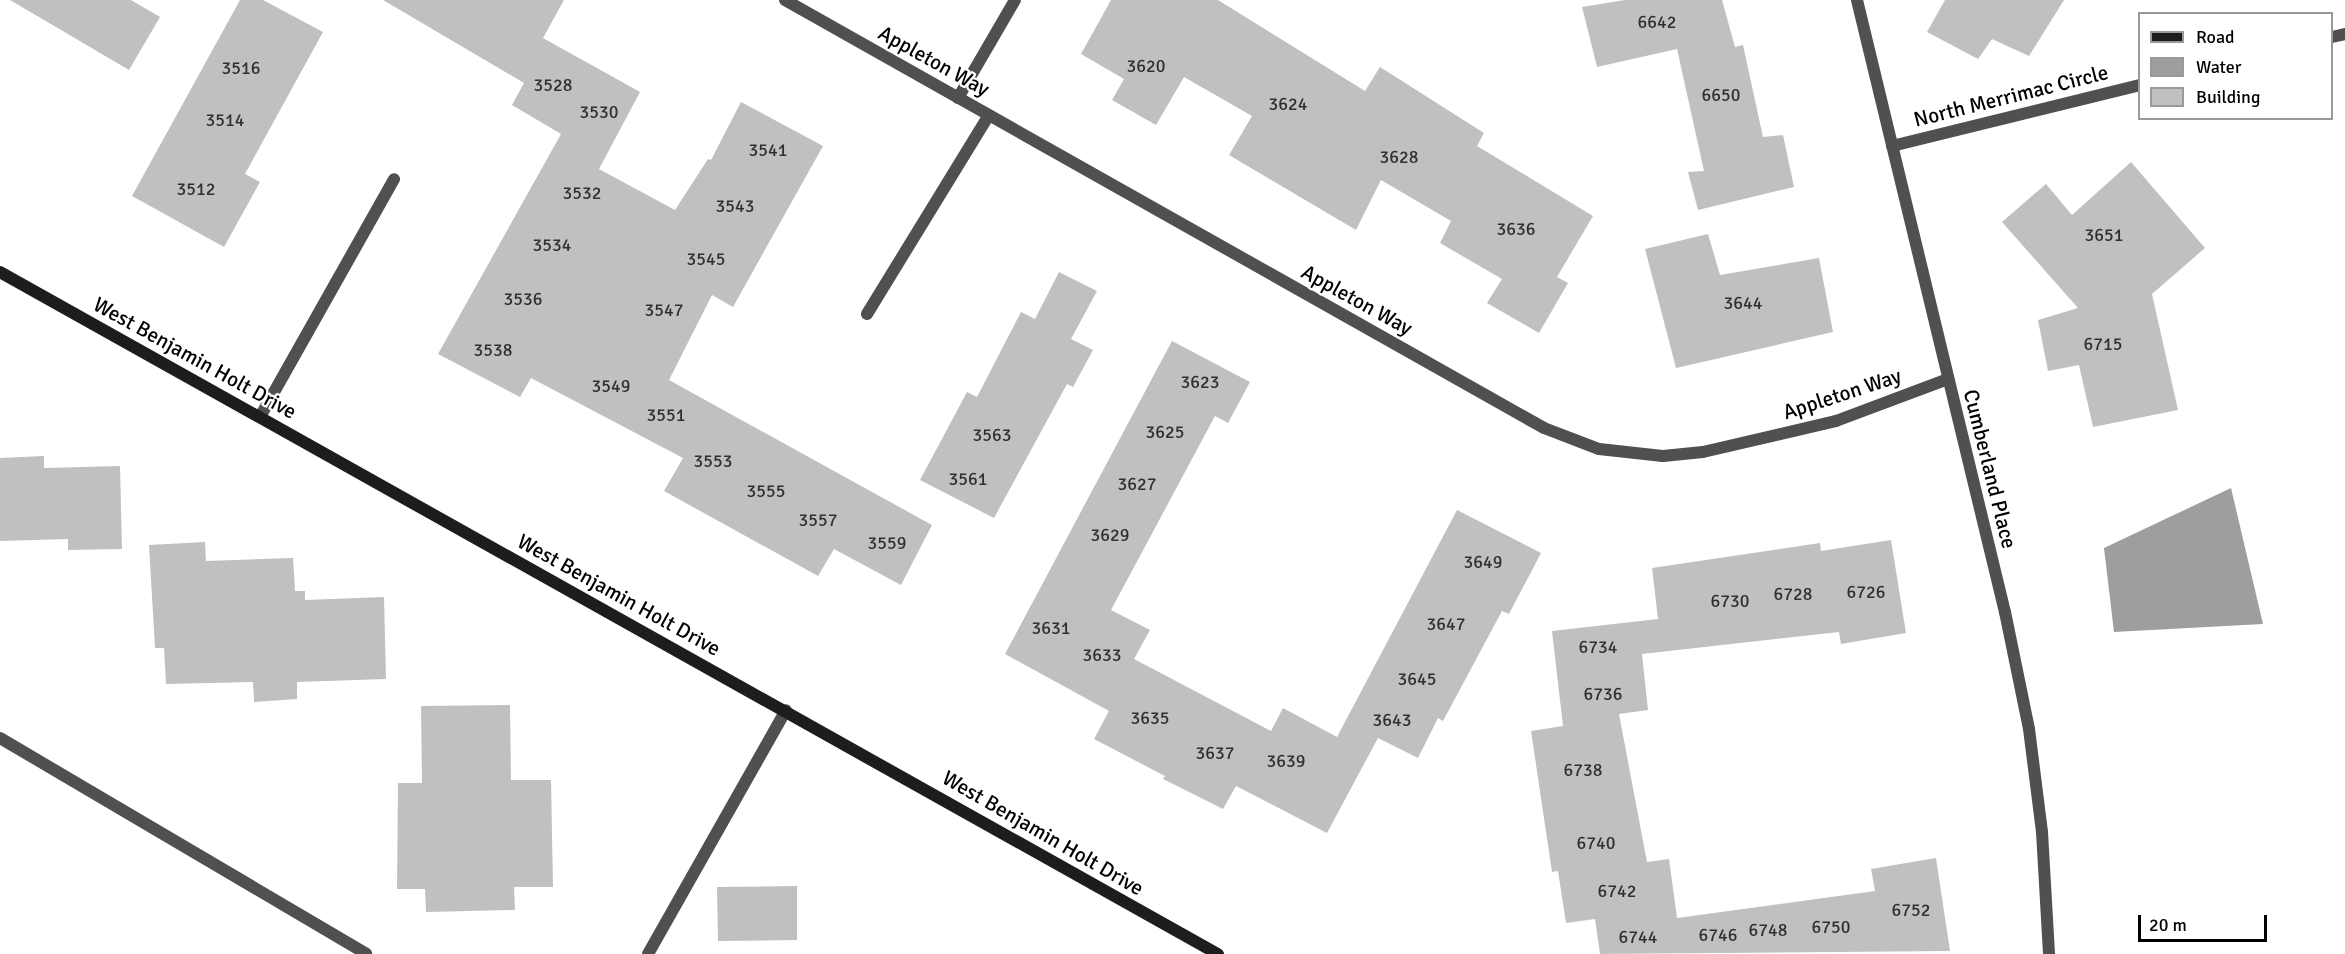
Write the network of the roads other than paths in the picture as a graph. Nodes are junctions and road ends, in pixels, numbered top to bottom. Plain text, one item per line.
1 (785, 0) edge
2 (1015, 0) edge
3 (1857, 0) edge
4 (2138, 85) edge
5 (958, 98) junction
6 (990, 115) junction
7 (1892, 146) junction
8 (394, 179) dead end
9 (0, 272) edge
10 (867, 314) dead end
11 (1948, 379) junction
12 (260, 417) junction
13 (786, 710) junction
14 (0, 738) edge
15 (366, 954) edge
16 (648, 954) edge
17 (1218, 954) edge
18 (2049, 954) edge

1 - 5 street, Appleton Way
2 - 5 street
3 - 7 street, Cumberland Place
4 - 7 street, North Merrimac Circle
5 - 6 street, Appleton Way
6 - 10 street
6 - 11 street, Appleton Way
7 - 11 street, Cumberland Place
8 - 12 street
9 - 12 main road, West Benjamin Holt Drive
11 - 18 street, Cumberland Place
12 - 13 main road, West Benjamin Holt Drive
13 - 16 street
13 - 17 main road, West Benjamin Holt Drive
14 - 15 street

